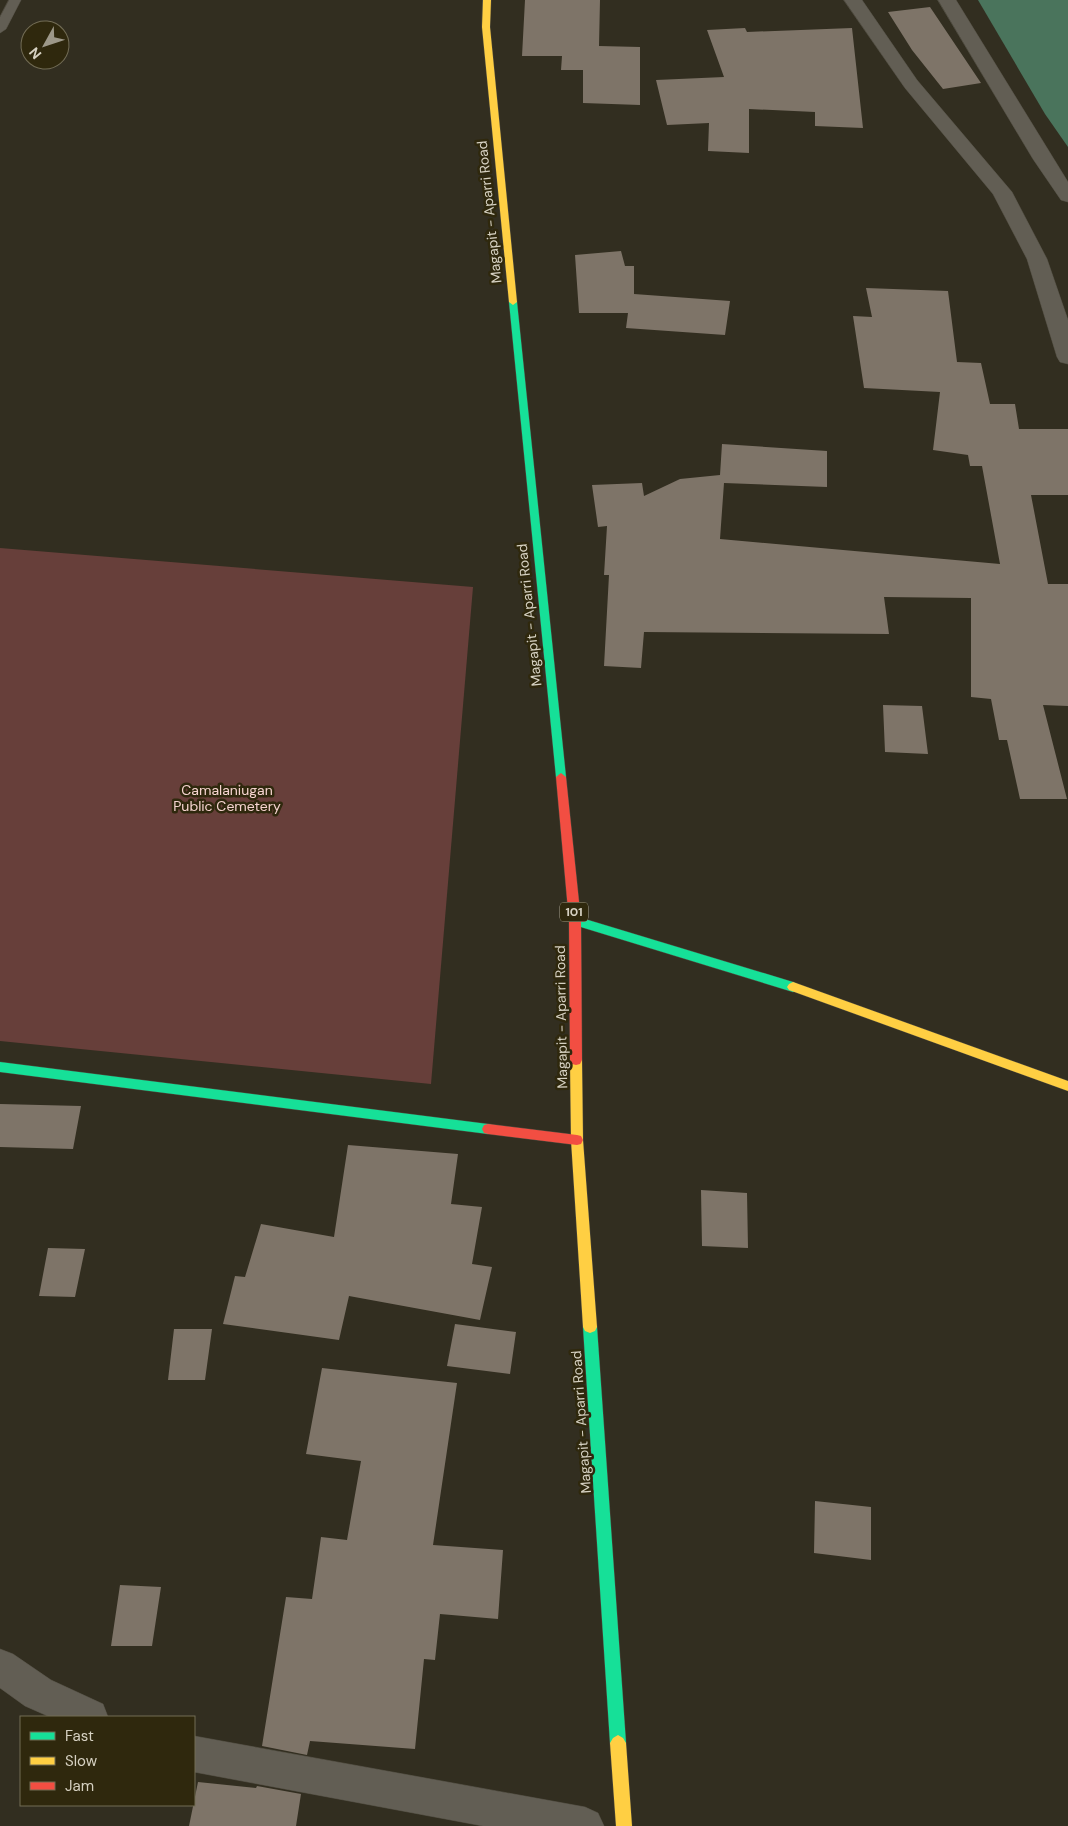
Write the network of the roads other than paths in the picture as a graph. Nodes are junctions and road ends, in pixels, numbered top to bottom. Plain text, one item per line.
1 (15, 0) edge
2 (487, 0) edge
3 (854, 0) edge
4 (947, 0) edge
5 (0, 29) edge
6 (1068, 196) edge
7 (1068, 357) edge
8 (575, 921) junction
9 (0, 1067) edge
10 (1068, 1086) edge
11 (577, 1140) junction
12 (0, 1667) edge
13 (88, 1716) edge
14 (195, 1754) edge
15 (584, 1826) edge
16 (624, 1826) edge

1 - 5 lane
2 - 8 main road, Magapit - Aparri Road / 101
3 - 7 street
4 - 6 street
8 - 10 main road
8 - 11 main road, Magapit - Aparri Road / 101
9 - 11 main road
11 - 16 main road, Magapit - Aparri Road / 101
12 - 13 street
14 - 15 street

